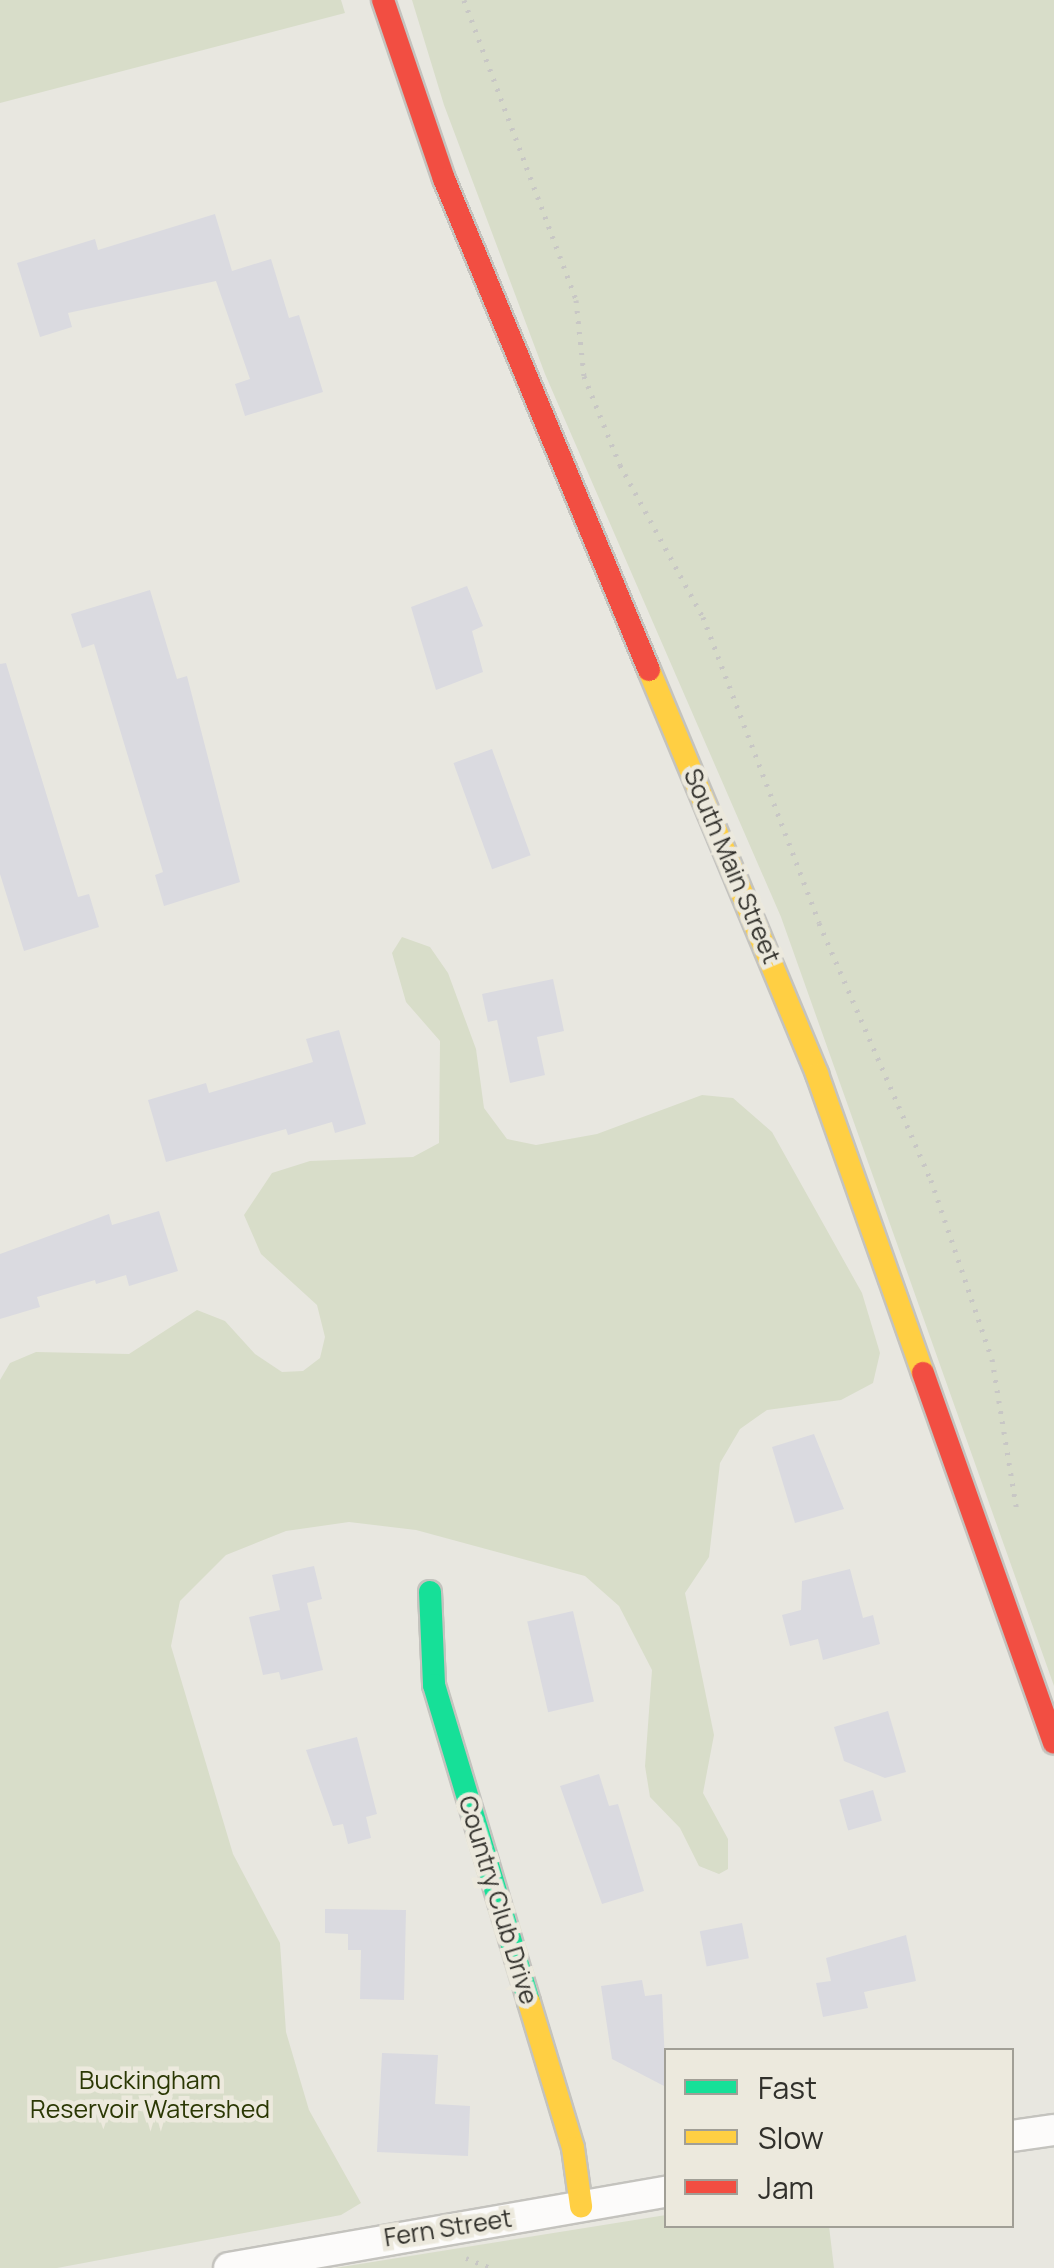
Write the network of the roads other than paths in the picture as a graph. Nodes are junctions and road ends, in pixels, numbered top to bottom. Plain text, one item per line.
1 (383, 0) edge
2 (430, 1592) dead end
3 (1054, 1742) edge
4 (1054, 2130) edge
5 (1014, 2136) edge
6 (664, 2192) edge
7 (581, 2206) junction
8 (229, 2268) edge

1 - 3 main road, South Main Street
2 - 7 main road, Country Club Drive
4 - 5 street
6 - 7 street, Fern Street
7 - 8 street, Fern Street

